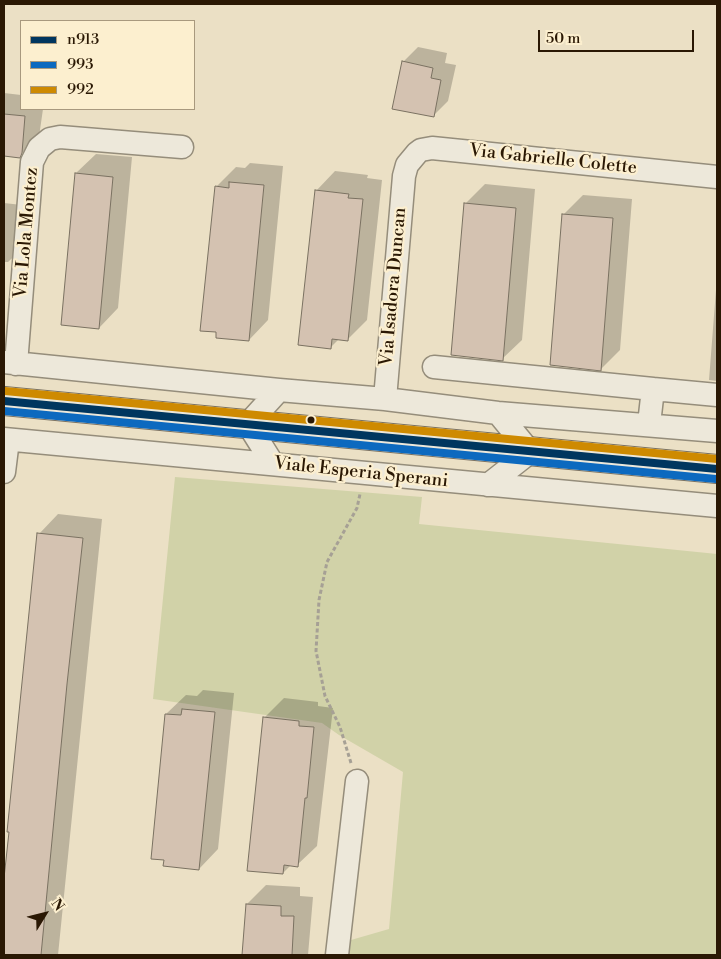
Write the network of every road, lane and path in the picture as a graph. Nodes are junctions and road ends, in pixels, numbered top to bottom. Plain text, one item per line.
1 (182, 147) dead end
2 (404, 176) joint
3 (717, 177) edge
4 (10, 363) edge
5 (434, 366) dead end
6 (626, 386) junction
7 (654, 389) junction
8 (279, 390) junction
9 (680, 391) junction
10 (717, 395) edge
11 (385, 399) junction
12 (4, 401) edge
13 (498, 413) junction
14 (621, 422) junction
15 (248, 424) junction
16 (649, 424) junction
17 (675, 427) junction
18 (717, 431) edge
19 (6, 440) edge
20 (530, 452) junction
21 (273, 464) junction
22 (717, 469) edge
23 (4, 472) edge
24 (365, 474) junction
25 (488, 485) junction
26 (717, 506) edge
27 (357, 781) joint
28 (337, 955) edge

1 - 4 street, Via Lola Montez
2 - 3 street, Via Gabrielle Colette
2 - 11 street, Via Isadora Duncan
4 - 8 street
5 - 6 street
6 - 7 street
6 - 14 street
7 - 9 street
7 - 16 street
8 - 11 street
8 - 15 street
9 - 10 street
9 - 17 street
11 - 13 street
12 - 15 street, Viale Esperia Sperani
13 - 14 street
13 - 20 street
14 - 16 street
15 - 20 street, Viale Esperia Sperani
15 - 21 street
16 - 17 street
17 - 18 street
19 - 21 street, Viale Esperia Sperani
19 - 23 street
20 - 22 street, Viale Esperia Sperani
20 - 25 street
21 - 24 street, Viale Esperia Sperani
24 - 25 street, Viale Esperia Sperani
24 - 27 path
25 - 26 street, Viale Esperia Sperani
27 - 28 street

